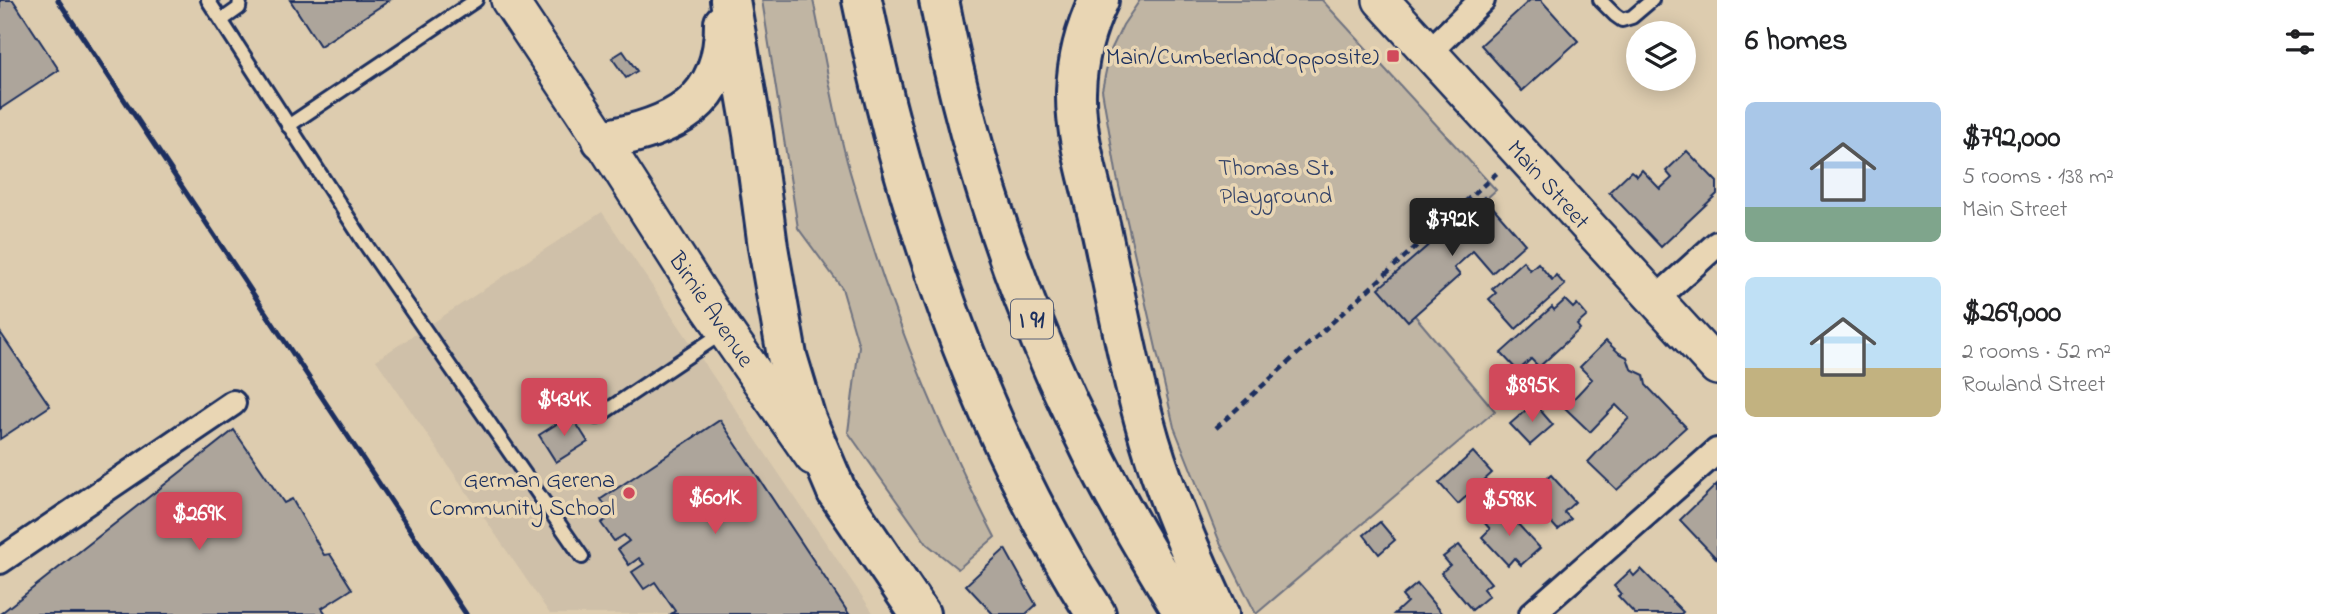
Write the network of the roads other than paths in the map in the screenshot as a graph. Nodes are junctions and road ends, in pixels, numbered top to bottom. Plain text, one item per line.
1 (208, 0) edge
2 (240, 0) edge
3 (476, 0) edge
4 (509, 0) edge
5 (723, 0) edge
6 (730, 0) edge
7 (862, 0) edge
8 (939, 0) edge
9 (1099, 0) edge
10 (1381, 0) edge
11 (1482, 0) edge
12 (1600, 0) edge
13 (1652, 0) edge
14 (222, 20) junction
15 (1429, 52) junction
16 (288, 126) junction
17 (602, 139) junction
18 (1717, 244) edge
19 (1655, 300) junction
20 (725, 331) junction
21 (1717, 368) edge
22 (233, 403) dead end
23 (597, 416) dead end
24 (1717, 451) edge
25 (837, 492) junction
26 (582, 557) dead end
27 (0, 561) edge
28 (920, 614) edge
29 (1096, 614) edge
30 (1184, 614) edge
31 (1219, 614) edge
32 (1532, 614) edge

1 - 14 lane
2 - 14 lane
3 - 16 lane
4 - 17 main road, Birnie Avenue
5 - 17 main road
6 - 25 main road
7 - 29 main road
8 - 30 main road, I 91
9 - 31 main road
10 - 15 main road, Main Street
11 - 15 street
12 - 13 lane
14 - 16 lane
15 - 19 main road, Main Street
16 - 26 lane
17 - 20 main road, Birnie Avenue
18 - 19 street
19 - 21 main road, Main Street
20 - 23 lane
20 - 25 main road, Birnie Avenue
22 - 27 street
24 - 32 street
25 - 28 main road, Birnie Avenue

